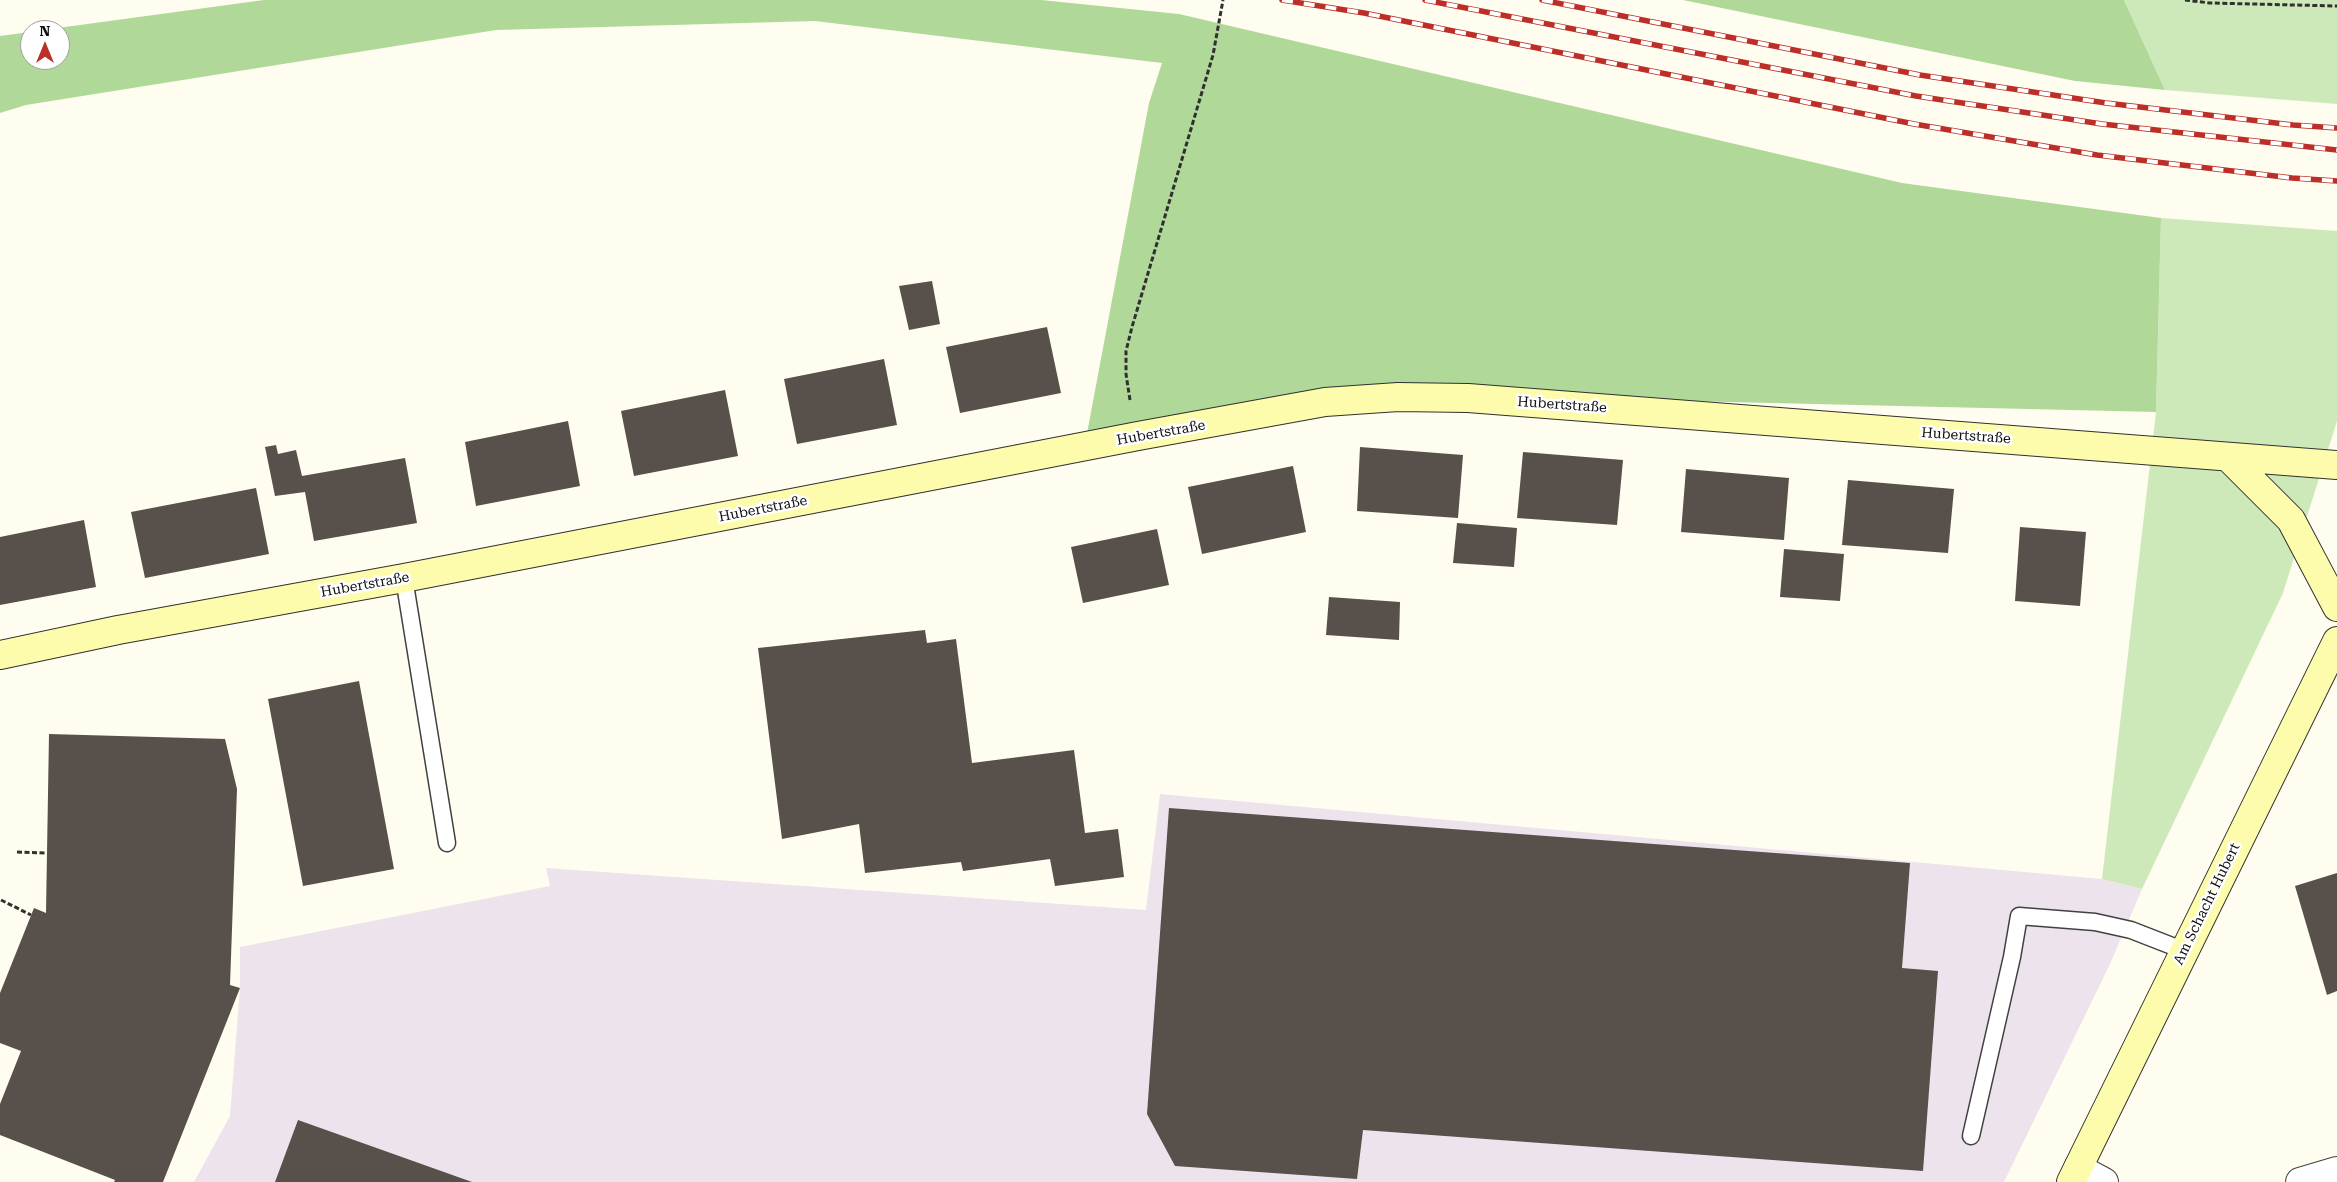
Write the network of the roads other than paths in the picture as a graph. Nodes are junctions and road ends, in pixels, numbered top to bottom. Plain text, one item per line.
1 (2228, 457) junction
2 (2337, 465) edge
3 (404, 578) junction
4 (2337, 607) edge
5 (2337, 641) edge
6 (0, 655) edge
7 (447, 843) dead end
8 (2185, 950) junction
9 (1971, 1136) dead end
10 (2337, 1171) edge
11 (2074, 1175) edge
12 (2104, 1182) edge
13 (2300, 1182) edge

1 - 2 street, Hubertstraße
1 - 3 street, Hubertstraße
1 - 4 street
3 - 6 street, Hubertstraße
3 - 7 lane
5 - 8 street, Am Schacht Hubert
8 - 9 lane
8 - 11 street, Am Schacht Hubert
10 - 13 street
11 - 12 street, Am Schacht Hubert

